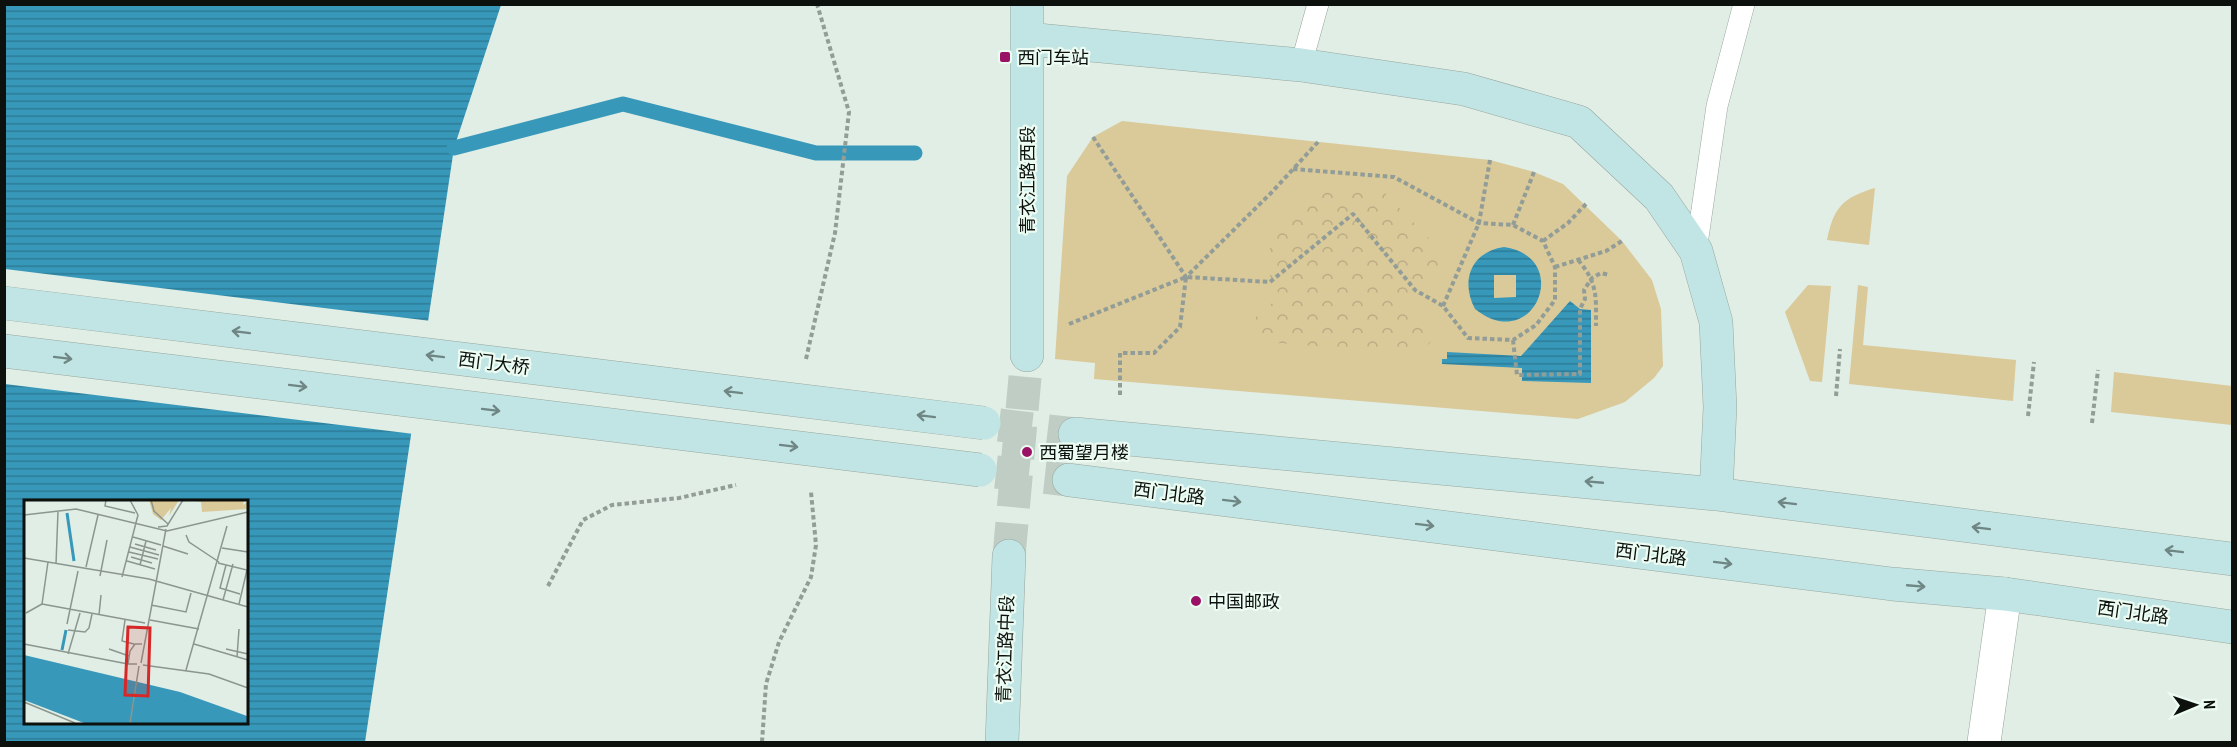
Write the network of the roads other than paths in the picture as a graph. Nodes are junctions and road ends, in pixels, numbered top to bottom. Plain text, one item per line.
1 (1027, 4) edge
2 (1318, 4) edge
3 (1744, 4) edge
4 (1027, 39) junction
5 (1301, 65) junction
6 (1696, 251) junction
7 (4, 303) edge
8 (4, 351) edge
9 (1027, 355) tunnel mouth
10 (984, 423) tunnel mouth
11 (1075, 434) tunnel mouth
12 (980, 470) tunnel mouth
13 (1069, 480) tunnel mouth
14 (1716, 494) junction
15 (1009, 556) tunnel mouth
16 (2232, 559) edge
17 (2005, 594) junction
18 (2232, 627) edge
19 (1002, 742) edge
20 (1984, 742) edge

1 - 4 main road, 青衣江路西段
2 - 5 lane
3 - 6 lane
4 - 5 main road
4 - 9 main road, 青衣江路西段
5 - 6 main road
6 - 14 main road
10 -> 7 main road, 西门大桥, bridge
8 -> 12 main road, bridge
14 -> 11 main road
13 -> 17 main road, 西门北路
16 -> 14 main road
15 - 19 main road, 青衣江路中段
17 - 18 main road, 西门北路
17 - 20 street

